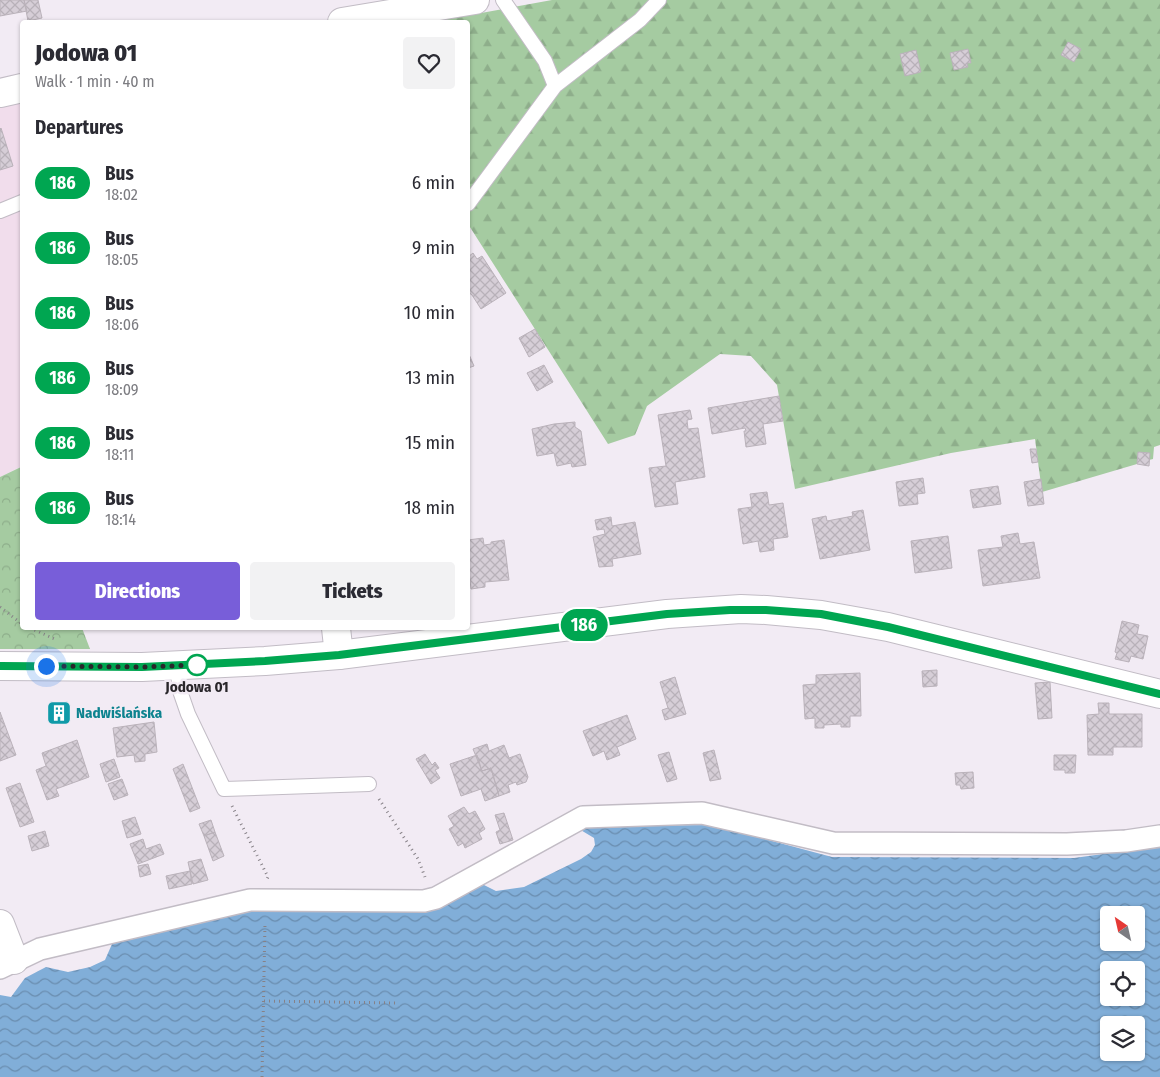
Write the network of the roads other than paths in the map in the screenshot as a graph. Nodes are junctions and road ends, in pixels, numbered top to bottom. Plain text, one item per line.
1 (475, 0) edge
2 (503, 0) edge
3 (659, 0) edge
4 (354, 20) edge
5 (555, 86) junction
6 (20, 88) edge
7 (0, 93) edge
8 (470, 201) edge
9 (20, 203) edge
10 (0, 211) edge
11 (336, 630) edge
12 (339, 655) junction
13 (0, 666) edge
14 (176, 666) junction
15 (1160, 694) edge
16 (369, 784) road end
17 (1160, 836) edge
18 (0, 924) edge
19 (7, 964) edge

1 - 4 street
2 - 5 lane
3 - 5 lane
5 - 8 lane
6 - 7 street
9 - 10 lane
11 - 12 street
12 - 14 street
12 - 15 street
13 - 14 street
14 - 16 lane
17 - 19 street
18 - 19 street

